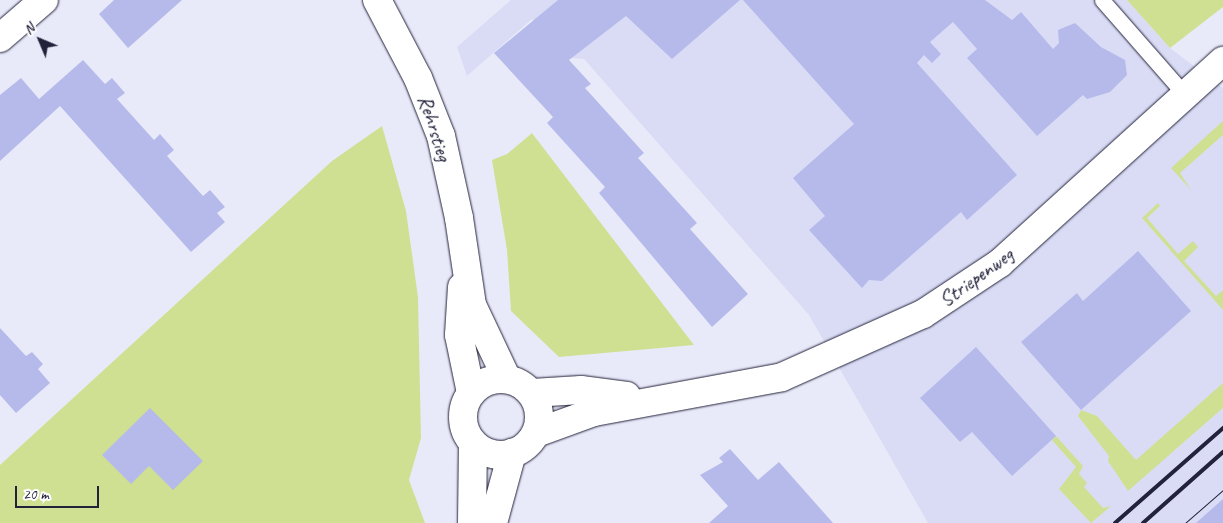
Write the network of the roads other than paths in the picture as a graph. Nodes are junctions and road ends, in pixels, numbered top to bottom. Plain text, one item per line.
1 (44, 0) edge
2 (377, 0) edge
3 (1102, 0) edge
4 (0, 38) edge
5 (1223, 61) edge
6 (1187, 97) junction
7 (465, 266) junction
8 (507, 379) junction
9 (470, 394) junction
10 (532, 394) junction
11 (676, 399) junction
12 (536, 433) junction
13 (473, 443) junction
14 (512, 453) junction
15 (472, 523) edge
16 (493, 523) edge

1 - 4 street
2 - 7 street, Rehrstieg
3 - 6 lane
5 - 6 street, Striepenweg
6 - 11 street, Striepenweg
7 - 8 street, Rehrstieg
7 - 9 street, Rehrstieg
8 - 9 street
8 - 10 street
9 - 13 street
10 - 11 street, Striepenweg
10 - 12 street
11 - 12 street, Striepenweg
12 - 14 street
13 - 14 street
13 - 15 street
14 - 16 street

